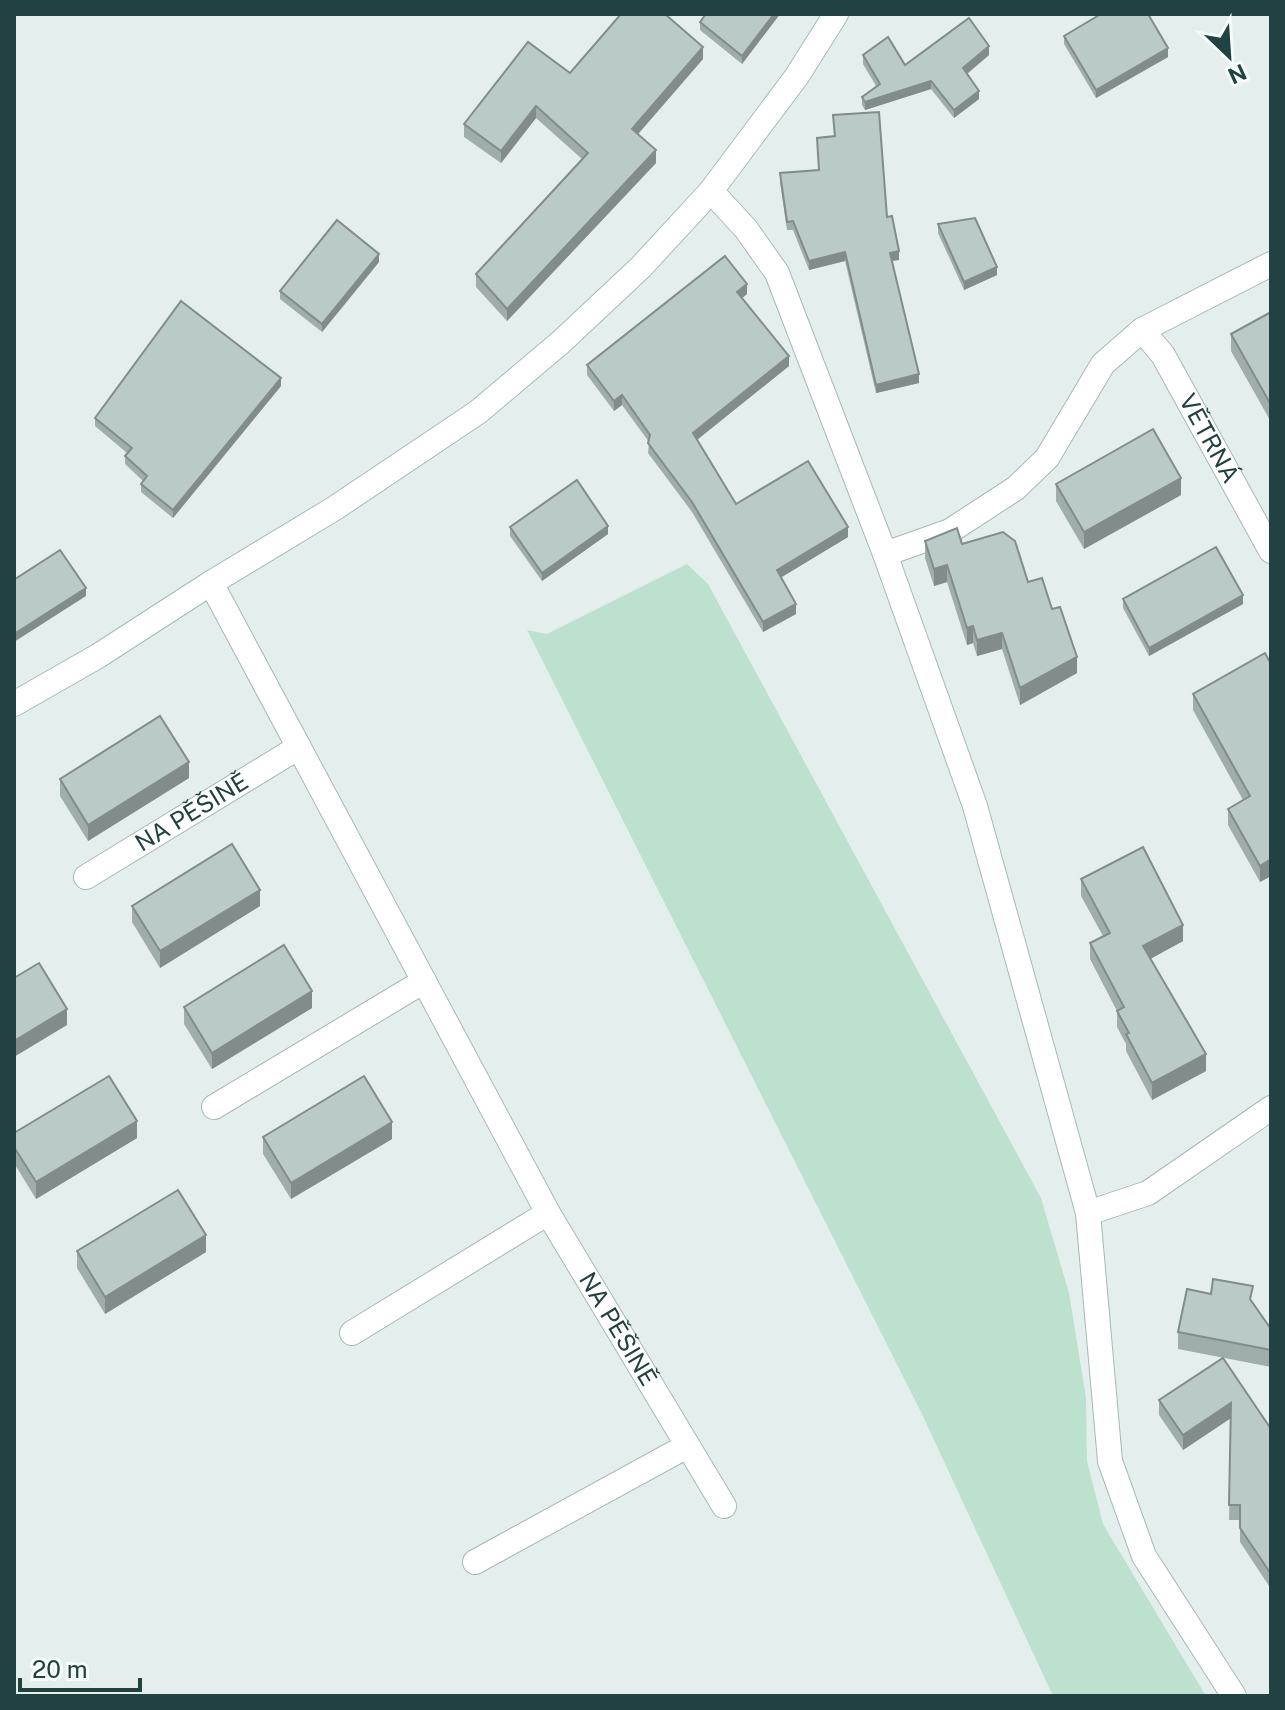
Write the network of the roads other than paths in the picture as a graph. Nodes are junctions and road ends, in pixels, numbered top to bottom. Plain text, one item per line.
1 (836, 14) edge
2 (711, 191) junction
3 (1271, 264) edge
4 (1142, 330) junction
5 (1271, 551) edge
6 (885, 554) junction
7 (211, 583) junction
8 (14, 704) edge
9 (299, 747) junction
10 (86, 877) dead end
11 (424, 981) junction
12 (214, 1107) dead end
13 (1271, 1108) edge
14 (548, 1213) junction
15 (1088, 1213) junction
16 (352, 1333) dead end
17 (687, 1446) junction
18 (724, 1506) dead end
19 (475, 1562) dead end
20 (1234, 1696) edge

1 - 2 street
2 - 6 street
2 - 7 street
3 - 4 street
4 - 5 street, VĚTRNÁ
4 - 6 street
6 - 15 street
7 - 8 street
7 - 9 street, NA PĚŠINĚ
9 - 10 street, NA PĚŠINĚ
9 - 11 street, NA PĚŠINĚ
11 - 12 street
11 - 14 street, NA PĚŠINĚ
13 - 15 street
14 - 16 street
14 - 17 street, NA PĚŠINĚ
15 - 20 street
17 - 18 street, NA PĚŠINĚ
17 - 19 street

